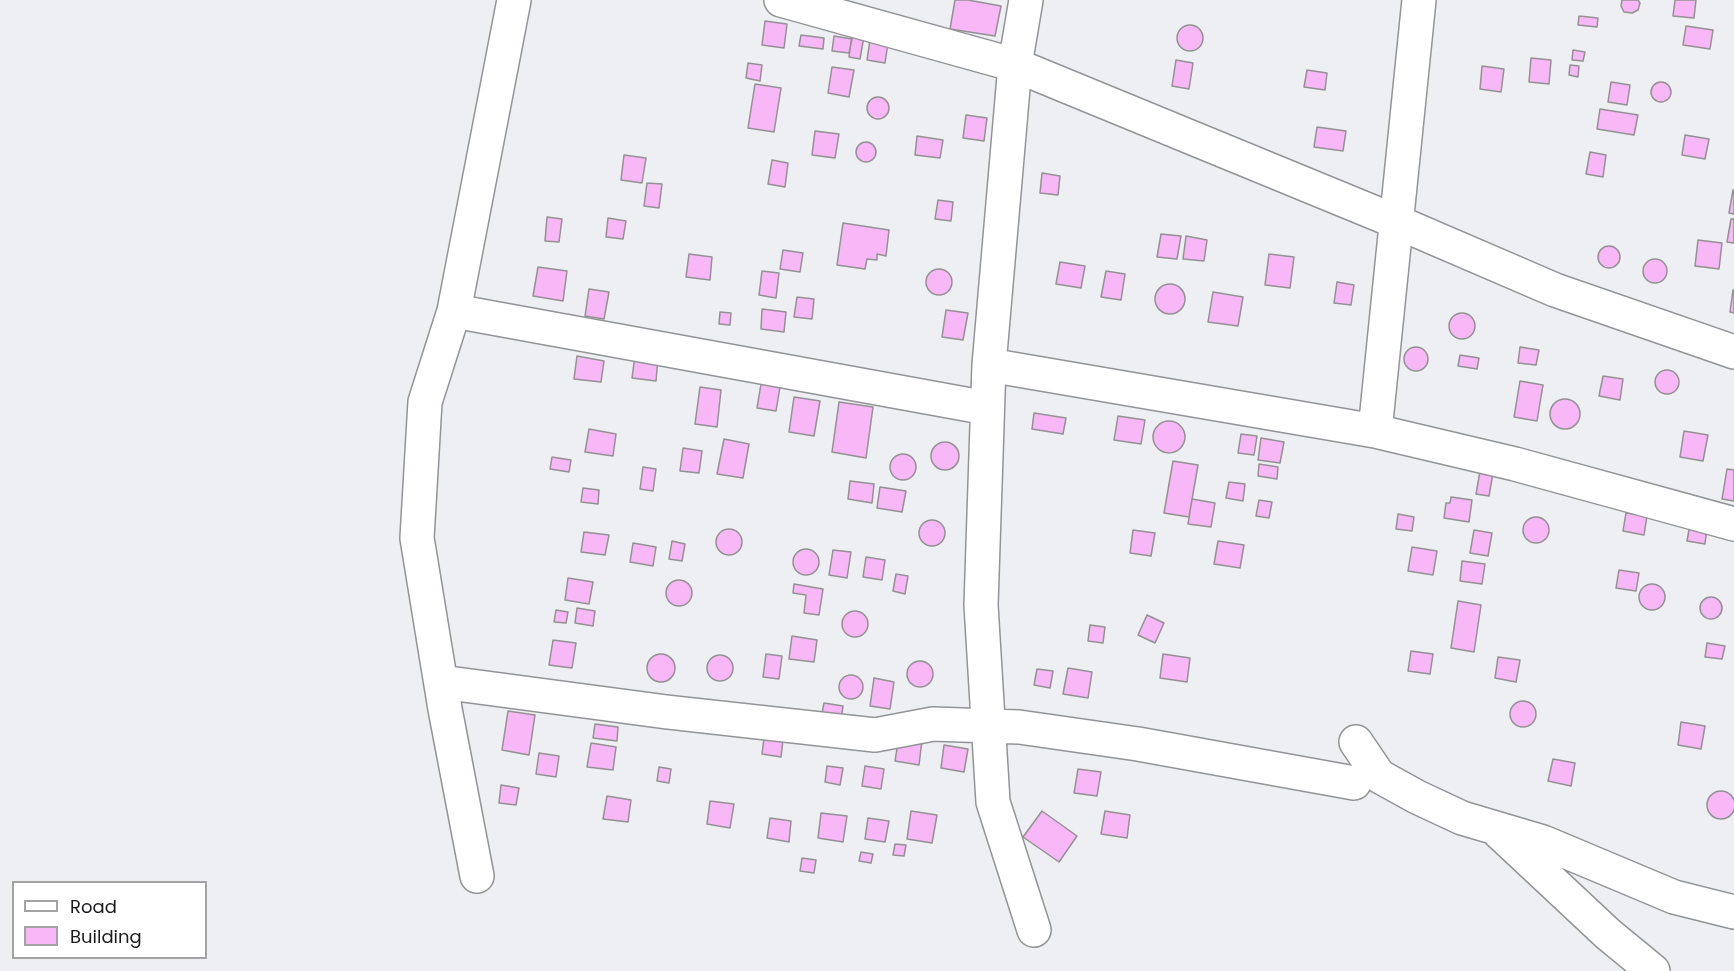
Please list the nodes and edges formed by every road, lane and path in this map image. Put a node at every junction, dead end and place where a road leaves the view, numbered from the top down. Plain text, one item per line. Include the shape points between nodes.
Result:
1 (514, 0) edge
2 (781, 0) edge
3 (1026, 0) edge
4 (1419, 0) edge
5 (1015, 65) junction
6 (1397, 222) junction
7 (454, 312) junction
8 (1734, 352) edge
9 (989, 365) junction
10 (987, 408) junction
11 (1375, 431) junction
12 (1734, 524) edge
13 (441, 682) junction
14 (988, 725) junction
15 (1356, 742) dead end
16 (1354, 783) dead end
17 (1495, 829) junction
18 (477, 876) dead end
19 (1734, 912) edge
20 (1034, 930) dead end
21 (1653, 971) edge

1 - 7 street
2 - 5 street
3 - 5 street
4 - 6 street
5 - 6 street
5 - 9 street
6 - 8 street via 1555,291
6 - 11 street
7 - 10 street
7 - 13 street via 425,402 417,538
9 - 10 street
9 - 11 street
10 - 14 street via 981,604
11 - 12 street via 1515,464
13 - 14 street via 875,735 933,724
13 - 18 street
14 - 16 street via 1138,744
14 - 20 street via 993,802
15 - 17 street via 1379,776 1462,818
17 - 19 street via 1543,842 1674,897
17 - 21 street

